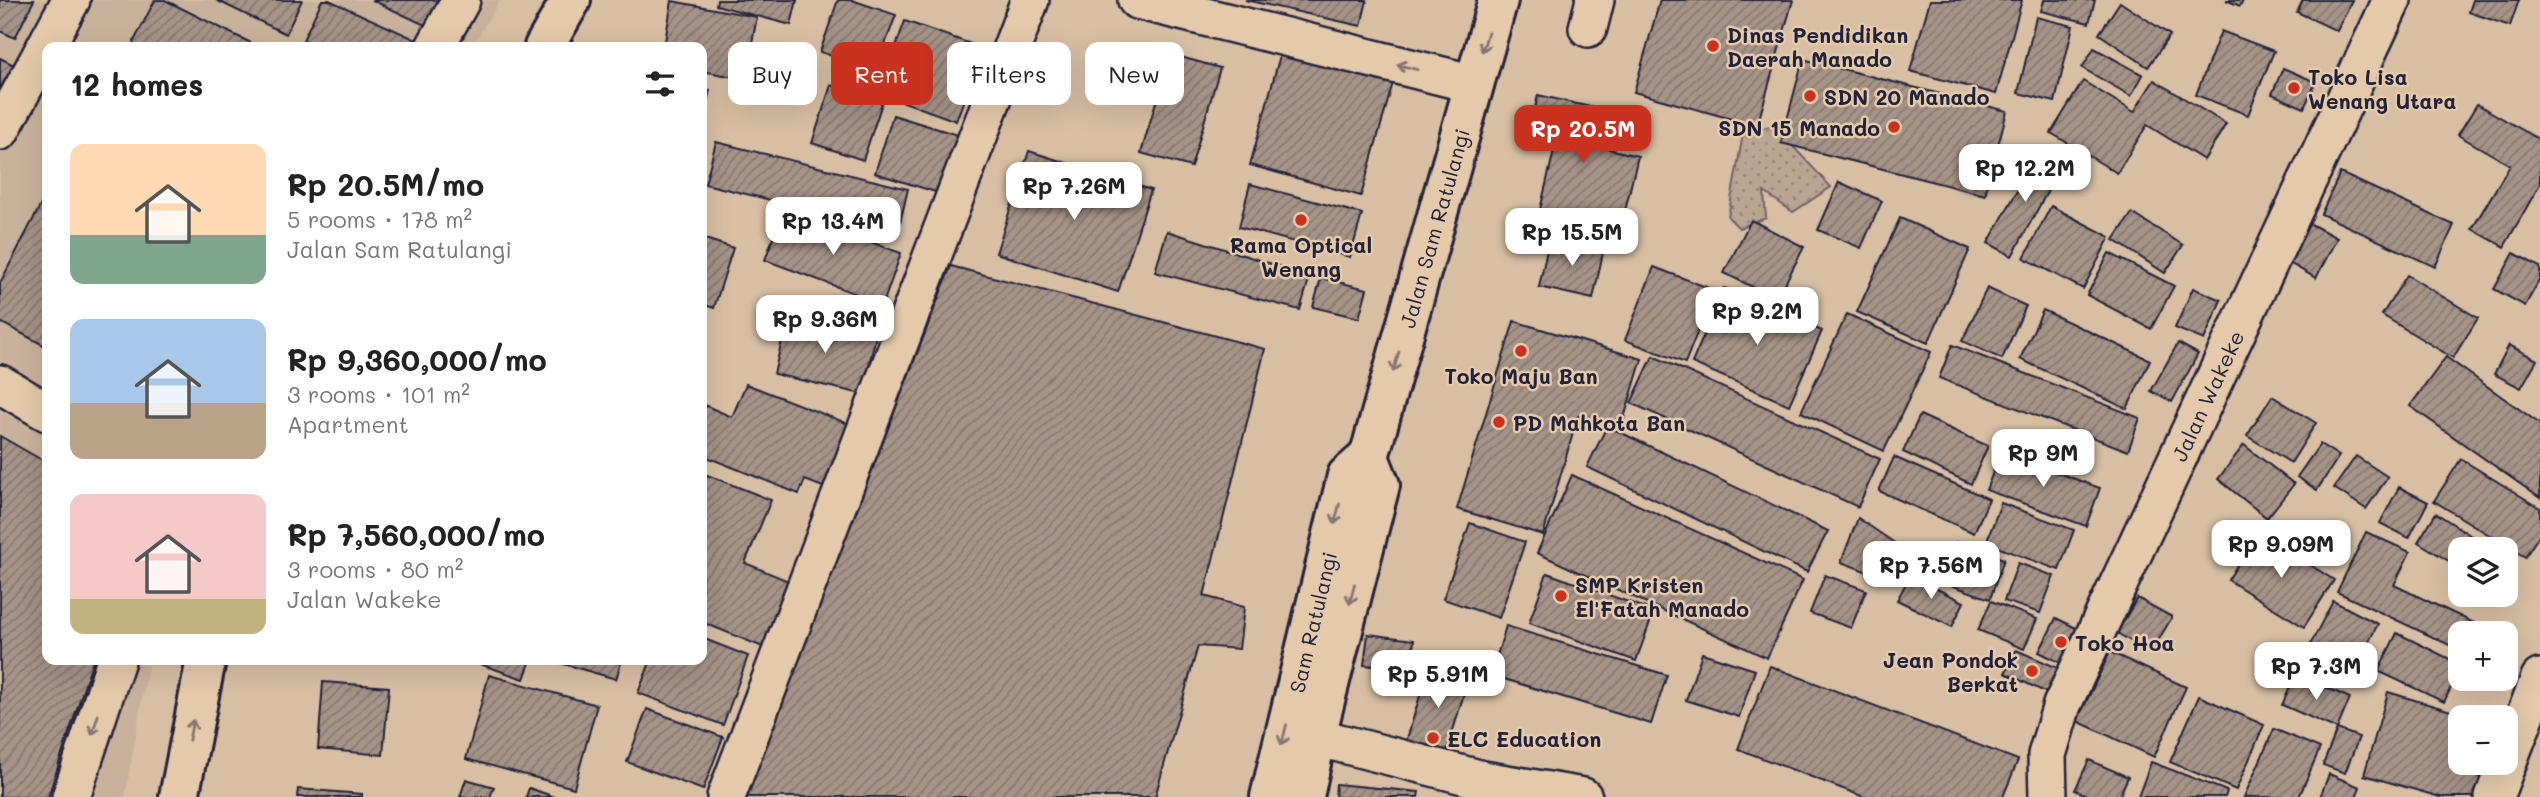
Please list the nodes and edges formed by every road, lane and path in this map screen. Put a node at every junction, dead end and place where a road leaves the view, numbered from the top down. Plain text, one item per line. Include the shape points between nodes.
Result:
1 (71, 0) edge
2 (461, 0) edge
3 (571, 0) edge
4 (1031, 0) edge
5 (1137, 0) edge
6 (1498, 0) edge
7 (2392, 0) edge
8 (48, 42) edge
9 (438, 42) edge
10 (547, 42) edge
11 (42, 54) edge
12 (1474, 84) junction
13 (0, 131) edge
14 (0, 384) edge
15 (42, 409) edge
16 (1369, 457) junction
17 (114, 665) edge
18 (205, 665) edge
19 (2540, 678) edge
20 (1317, 737) junction
21 (71, 797) edge
22 (178, 797) edge
23 (726, 797) edge
24 (1270, 797) edge
25 (1304, 797) edge
26 (1583, 797) edge
27 (2048, 797) edge
28 (2494, 797) edge

1 - 8 street
2 - 9 street
3 - 10 main road
4 - 23 street
12 -> 5 street
6 -> 12 main road, Jalan Sam Ratulangi
7 - 27 street, Jalan Wakeke via 2063,705 2047,755
11 - 13 street
12 -> 16 main road, Jalan Sam Ratulangi
14 - 15 street
16 -> 20 main road via 1380,485
16 -> 24 main road, Sam Ratulangi via 1346,476
17 -> 21 street
22 -> 18 main road
19 - 28 street
20 - 25 main road
20 - 26 street via 1483,780

